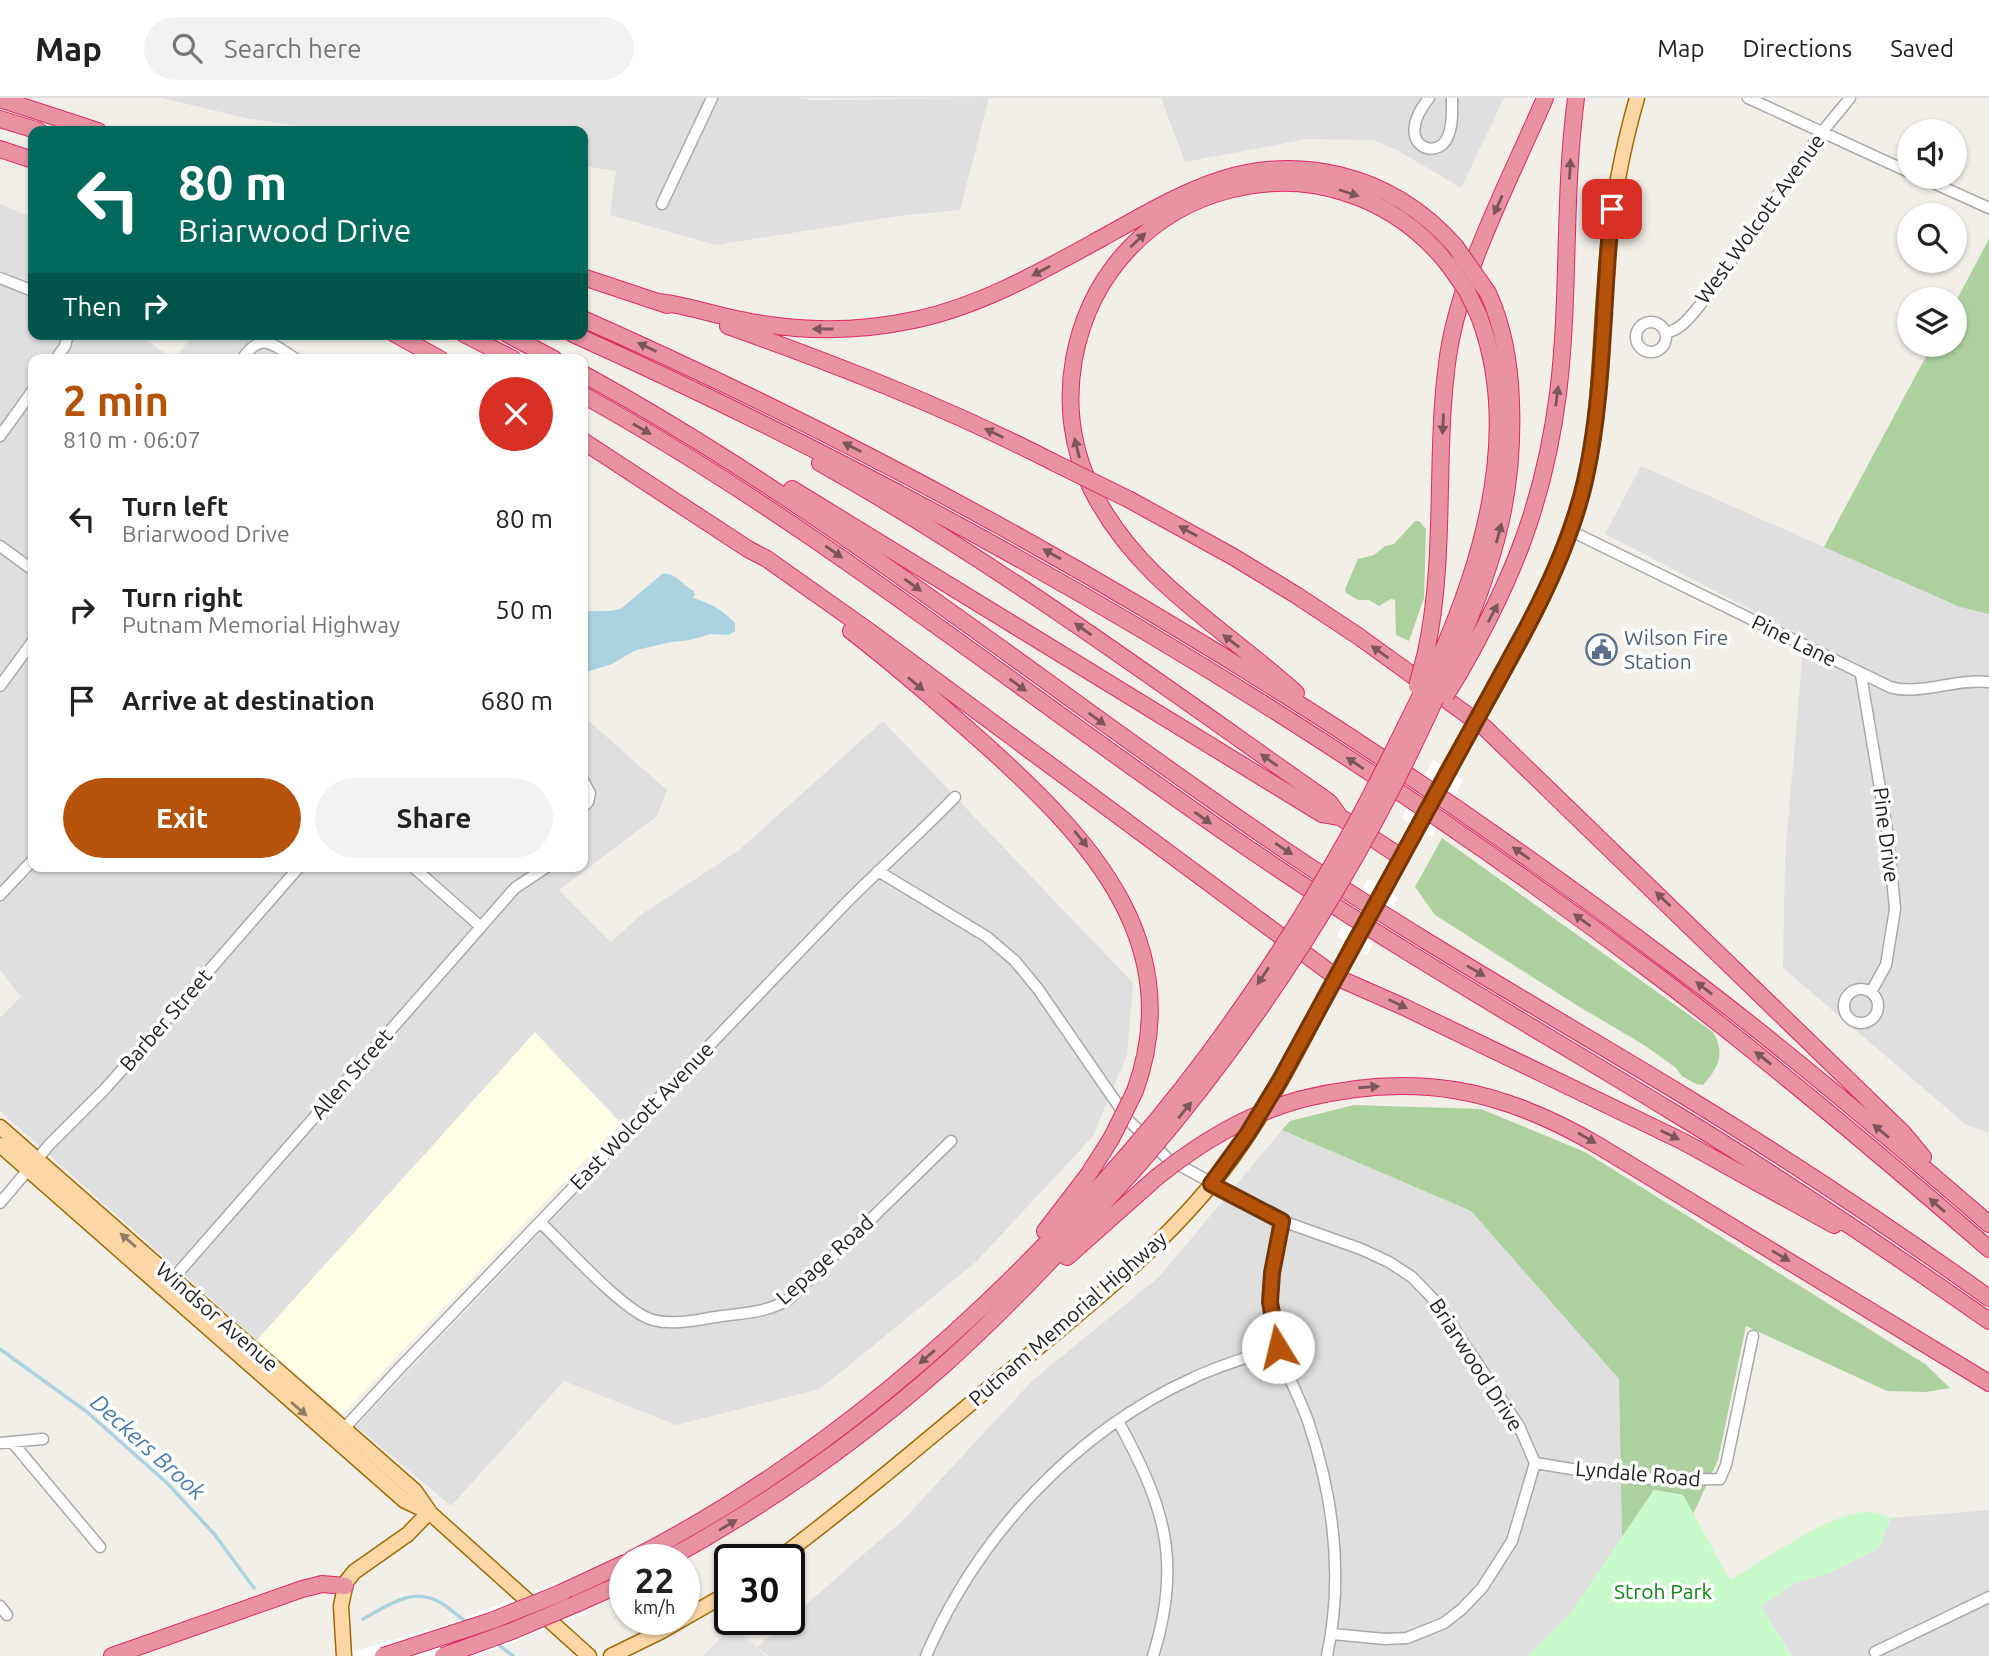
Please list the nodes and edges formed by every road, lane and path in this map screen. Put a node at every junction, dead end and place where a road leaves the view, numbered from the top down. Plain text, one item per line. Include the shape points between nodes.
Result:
1 (712, 98) edge
2 (1429, 98) edge
3 (1452, 98) edge
4 (1545, 98) edge
5 (1576, 98) edge
6 (1637, 98) edge
7 (1748, 98) edge
8 (1850, 98) edge
9 (0, 99) edge
10 (0, 119) edge
11 (83, 126) edge
12 (28, 128) edge
13 (0, 129) edge
14 (1822, 132) junction
15 (28, 138) edge
16 (7, 151) edge
17 (28, 160) edge
18 (1897, 166) edge
19 (1947, 189) edge
20 (662, 204) dead end
21 (1989, 208) edge
22 (0, 278) edge
23 (588, 279) edge
24 (28, 289) edge
25 (658, 302) junction
26 (588, 321) edge
27 (1666, 333) dead end
28 (406, 340) edge
29 (476, 340) edge
30 (518, 340) edge
31 (586, 340) edge
32 (604, 348) junction
33 (246, 354) edge
34 (288, 354) edge
35 (431, 354) edge
36 (503, 354) edge
37 (545, 354) edge
38 (588, 377) edge
39 (28, 397) edge
40 (588, 398) edge
41 (673, 426) junction
42 (0, 436) edge
43 (588, 444) edge
44 (1571, 531) junction
45 (0, 546) edge
46 (748, 549) junction
47 (28, 566) edge
48 (28, 648) edge
49 (1444, 662) junction
50 (1861, 675) junction
51 (1989, 682) edge
52 (0, 686) edge
53 (1319, 718) junction
54 (1476, 720) junction
55 (955, 797) dead end
56 (1340, 817) junction
57 (1401, 857) junction
58 (28, 865) edge
59 (878, 871) junction
60 (295, 872) edge
61 (419, 872) edge
62 (538, 872) edge
63 (0, 895) edge
64 (481, 927) junction
65 (1336, 977) junction
66 (1871, 992) dead end
67 (0, 1127) edge
68 (951, 1141) dead end
69 (0, 1145) edge
70 (1135, 1157) junction
71 (32, 1165) junction
72 (1211, 1184) junction
73 (1951, 1191) junction
74 (0, 1203) edge
75 (1282, 1221) junction
76 (540, 1222) junction
77 (1989, 1224) edge
78 (1884, 1248) junction
79 (1989, 1249) edge
80 (169, 1284) junction
81 (1989, 1298) edge
82 (1989, 1321) edge
83 (1753, 1336) dead end
84 (962, 1337) junction
85 (1278, 1347) junction
86 (1989, 1383) edge
87 (1118, 1421) junction
88 (339, 1434) junction
89 (43, 1439) dead end
90 (6, 1443) edge
91 (1535, 1462) junction
92 (429, 1512) junction
93 (659, 1544) edge
94 (694, 1544) edge
95 (798, 1544) edge
96 (100, 1547) dead end
97 (609, 1570) edge
98 (345, 1586) junction
99 (609, 1589) edge
100 (1989, 1597) edge
101 (714, 1601) edge
102 (1332, 1634) junction
103 (1875, 1652) dead end
104 (112, 1656) edge
105 (344, 1656) edge
106 (383, 1656) edge
107 (443, 1656) edge
108 (589, 1656) edge
109 (611, 1656) edge
110 (926, 1656) edge
111 (1153, 1656) edge
112 (1327, 1656) edge

1 - 20 street
2 - 3 street via 1413,131 1420,145 1432,149 1448,137
4 -> 49 highway via 1470,272 1451,338 1436,592
49 -> 5 highway via 1494,612 1513,571 1549,447 1560,365
6 - 44 main road, Putnam Memorial Highway via 1612,209 1593,436
7 - 14 street
8 - 14 street, West Wolcott Avenue
9 - 11 highway
10 - 12 highway
13 - 15 highway
14 - 18 street
14 - 27 street, West Wolcott Avenue via 1700,305 1685,323
16 - 17 highway
19 - 21 street
22 - 24 street
23 - 25 highway
49 -> 25 highway, bridge via 1477,599 1497,543 1510,475 1509,369 1500,322 1488,293 1455,246 1418,212 1371,185 1323,172 1269,169 1231,175 1196,187 1009,287 913,320 844,329 797,328
54 -> 25 highway, bridge via 1306,601 1130,500 878,383
53 -> 26 highway via 1123,595 972,511 809,425
28 - 35 highway
29 - 36 highway
30 - 37 highway
31 - 32 highway
56 -> 32 highway via 1329,802 979,559 836,472
79 -> 32 highway via 1805,1092 1660,978 1506,866 1300,727 1134,623 958,524
33 - 34 street via 261,341
38 - 41 highway
39 - 42 street
40 -> 78 highway via 808,534 1123,762 1297,881 1723,1143
41 - 56 highway via 828,510 1322,814
41 -> 81 highway via 825,523 1289,853 1743,1133
43 - 46 highway
44 - 50 street, Pine Lane
44 - 54 main road, Putnam Memorial Highway via 1540,603
45 - 47 street
46 - 65 highway via 884,642
46 -> 84 highway, bridge via 866,642 1056,811 1094,857 1140,942 1150,1027 1135,1091 1111,1139 1059,1215 976,1306
48 - 52 street
53 -> 49 highway, bridge via 1287,684 1174,594 1130,548 1083,470 1072,427 1071,379 1078,340 1101,286 1138,240 1189,204 1243,186 1295,182 1357,195 1413,228 1467,291 1489,349 1496,449 1491,499 1475,568
49 -> 70 highway, bridge via 1282,948
70 -> 49 highway, bridge via 1200,1091 1291,964 1357,855 1413,748
50 - 51 street, Pine Lane via 1904,690 1961,681
50 - 66 street, Pine Drive via 1888,835 1895,909 1886,965
73 -> 53 highway via 1815,1076 1643,942 1507,843
54 - 57 main road, Putnam Memorial Highway, bridge
73 -> 54 highway via 1903,1133
55 - 59 street, East Wolcott Avenue
56 - 57 highway
57 - 65 main road, Putnam Memorial Highway, bridge
58 - 63 street
59 - 72 street, Briarwood Drive via 1009,954 1141,1135 1168,1159
59 - 76 street, East Wolcott Avenue
60 - 71 street, Barber Street
61 - 64 street
62 - 64 street, Allen Street via 521,883
64 - 80 street, Allen Street
65 - 72 main road, Putnam Memorial Highway via 1264,1107
65 -> 78 highway via 1663,1131 1821,1219
67 - 71 main road, Windsor Avenue
68 - 76 street, Lepage Road via 789,1299 759,1312 678,1322 641,1316
69 - 71 main road, Windsor Avenue
70 - 84 highway via 1049,1241
71 - 74 street, Barber Street
71 - 80 main road, Windsor Avenue
72 - 75 street, Briarwood Drive
72 - 95 main road, Putnam Memorial Highway via 1125,1274
73 - 77 highway
75 - 85 street via 1270,1302
75 - 91 street, Briarwood Drive via 1389,1262 1428,1292 1519,1426
76 - 88 street, East Wolcott Avenue
78 - 82 highway
80 - 88 main road, Windsor Avenue
83 - 91 street, Lyndale Road via 1720,1479 1608,1475
84 -> 86 highway, bridge via 1003,1314 1157,1177 1233,1125 1302,1098 1348,1089 1407,1086 1468,1092 1559,1123
84 -> 93 highway via 804,1454
94 -> 84 highway via 827,1459 900,1402
85 - 87 street via 1194,1377
85 - 102 street via 1310,1427 1332,1509 1337,1574
87 - 110 street via 1081,1449 1003,1526 968,1576
87 - 111 street via 1145,1472 1168,1550 1168,1593
88 - 92 main road, Windsor Avenue via 415,1491
89 - 90 street
90 - 96 street
91 - 102 street via 1512,1542 1462,1609 1444,1623 1407,1638
92 - 98 main road via 400,1541 354,1573
92 - 108 main road, Windsor Avenue
97 - 106 highway, bridge via 471,1628
98 - 104 highway via 313,1586
98 - 105 main road via 341,1606
99 - 107 highway, bridge
100 - 103 street
101 - 109 main road
102 - 112 street

